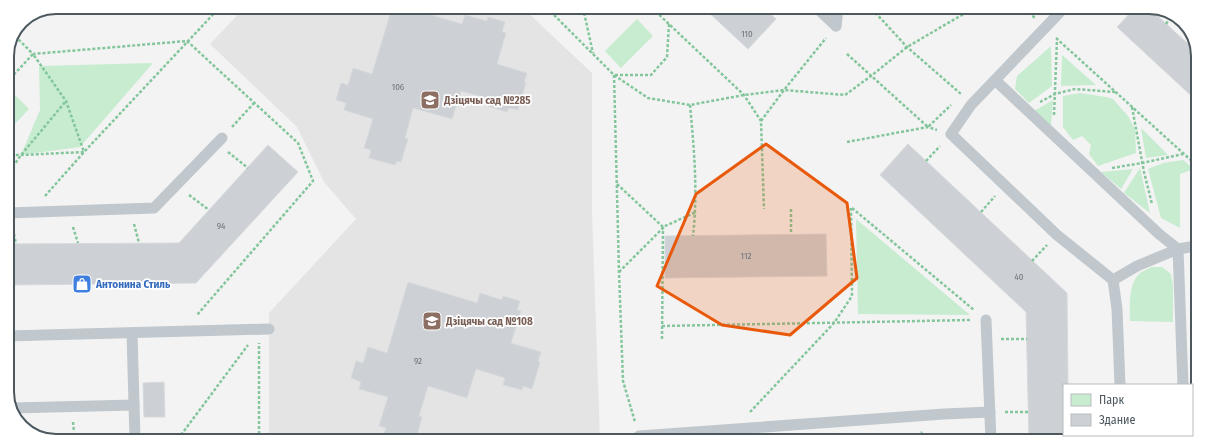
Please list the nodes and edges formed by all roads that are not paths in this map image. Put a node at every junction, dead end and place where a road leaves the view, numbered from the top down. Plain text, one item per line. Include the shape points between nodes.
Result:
1 (823, 14) edge
2 (837, 14) edge
3 (1058, 14) edge
4 (995, 80) junction
5 (219, 141) road end
6 (14, 213) edge
7 (1191, 247) edge
8 (1178, 249) junction
9 (1113, 280) junction
10 (986, 320) road end
11 (264, 330) road end
12 (132, 333) junction
13 (14, 336) edge
14 (1120, 384) edge
15 (1183, 384) edge
16 (134, 405) junction
17 (17, 408) edge
18 (990, 412) junction
19 (135, 434) edge
20 (681, 434) edge
21 (991, 434) edge

1 - 2 lane via 836,26
3 - 4 lane
4 - 8 lane
4 - 9 lane via 971,105 951,134 1057,235
5 - 6 lane via 154,208
7 - 8 lane
8 - 9 lane via 1137,266
8 - 15 lane
9 - 14 lane via 1117,309
10 - 18 lane
11 - 12 lane
12 - 13 lane
12 - 16 lane
16 - 17 lane
16 - 19 lane
18 - 20 lane
18 - 21 lane

